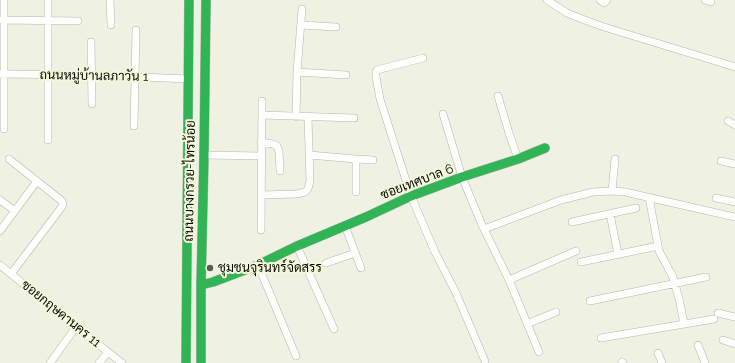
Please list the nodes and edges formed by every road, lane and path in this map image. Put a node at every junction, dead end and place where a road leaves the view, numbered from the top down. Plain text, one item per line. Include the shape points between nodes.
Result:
1 (4, 0) edge
2 (48, 0) edge
3 (110, 0) edge
4 (189, 0) edge
5 (206, 0) edge
6 (547, 0) edge
7 (600, 0) edge
8 (607, 0) edge
9 (302, 9) dead end
10 (2, 20) edge
11 (48, 21) junction
12 (78, 21) dead end
13 (111, 25) dead end
14 (301, 25) junction
15 (336, 27) dead end
16 (136, 30) dead end
17 (91, 42) dead end
18 (423, 58) dead end
19 (735, 67) edge
20 (297, 72) junction
21 (2, 74) edge
22 (49, 74) junction
23 (92, 75) junction
24 (346, 75) dead end
25 (135, 76) junction
26 (189, 79) junction
27 (498, 96) dead end
28 (262, 101) dead end
29 (92, 104) dead end
30 (443, 114) dead end
31 (262, 115) junction
32 (296, 116) junction
33 (308, 117) junction
34 (354, 118) dead end
35 (728, 121) dead end
36 (735, 125) edge
37 (134, 126) dead end
38 (4, 129) dead end
39 (48, 140) dead end
40 (261, 142) junction
41 (545, 148) dead end
42 (204, 155) junction
43 (308, 155) junction
44 (261, 156) junction
45 (9, 159) dead end
46 (518, 159) junction
47 (615, 159) dead end
48 (356, 160) junction
49 (373, 160) dead end
50 (720, 161) dead end
51 (735, 164) edge
52 (280, 171) dead end
53 (462, 176) junction
54 (37, 181) junction
55 (612, 191) junction
56 (356, 192) dead end
57 (261, 195) junction
58 (411, 196) junction
59 (649, 197) junction
60 (716, 198) dead end
61 (0, 200) edge
62 (735, 202) edge
63 (636, 208) dead end
64 (15, 211) junction
65 (610, 214) junction
66 (735, 217) edge
67 (572, 222) dead end
68 (345, 226) junction
69 (484, 228) junction
70 (261, 230) dead end
71 (0, 231) edge
72 (298, 246) junction
73 (658, 246) junction
74 (576, 251) dead end
75 (355, 253) junction
76 (618, 254) junction
77 (581, 262) dead end
78 (326, 263) dead end
79 (0, 265) edge
80 (258, 265) junction
81 (361, 268) dead end
82 (10, 274) junction
83 (706, 277) dead end
84 (509, 280) junction
85 (675, 284) junction
86 (201, 285) junction
87 (590, 301) dead end
88 (556, 312) dead end
89 (735, 317) edge
90 (527, 324) junction
91 (684, 324) junction
92 (76, 328) junction
93 (334, 329) dead end
94 (601, 338) dead end
95 (723, 340) dead end
96 (735, 344) edge
97 (698, 345) dead end
98 (108, 352) junction
99 (539, 352) dead end
100 (658, 353) dead end
101 (296, 356) dead end
102 (485, 361) dead end
103 (50, 363) edge
104 (99, 363) edge
105 (122, 363) edge
106 (186, 363) edge
107 (201, 363) edge
108 (662, 363) edge
109 (705, 363) edge

1 - 10 street
2 - 11 street
3 - 13 street
4 - 26 main road, ถนนบางกรวย-ไทรน้อย
5 - 42 main road, ถนนบางกรวย-ไทรน้อย
6 - 19 street via 582,19
7 - 8 street via 604,3
9 - 14 street
10 - 11 street
10 - 21 street
11 - 12 street
11 - 22 street
14 - 15 street
14 - 20 street
16 - 25 street
17 - 23 street
18 - 58 street via 376,72 380,99
20 - 24 street
20 - 32 street
21 - 22 street, ถนนหมู่บ้านลภาวัน 1
21 - 38 street
22 - 23 street, ถนนหมู่บ้านลภาวัน 1
22 - 39 street
23 - 25 street, ถนนหมู่บ้านลภาวัน 1
23 - 29 street
25 - 26 street, ถนนหมู่บ้านลภาวัน 1
25 - 37 street
26 - 106 main road, ถนนบางกรวย-ไทรน้อย
27 - 46 street
28 - 31 street
30 - 53 street
31 - 32 street
31 - 40 street
32 - 33 street
33 - 34 street
33 - 43 street
35 - 36 street
40 - 44 street
40 - 52 street via 277,146
41 - 46 main road
42 - 44 street
42 - 86 main road, ถนนบางกรวย-ไทรน้อย
43 - 48 street
43 - 57 street via 310,181 305,192
44 - 57 street
45 - 54 street
46 - 53 main road
47 - 55 street
48 - 49 street
48 - 56 street
50 - 51 street
53 - 58 main road, ซอยเทศบาล 6
53 - 69 street, ซอยเทศบาล 6
54 - 64 street
54 - 82 street via 63,204
55 - 59 street
55 - 69 street via 593,192 561,200
57 - 70 street
58 - 68 main road, ซอยเทศบาล 6
58 - 102 street
59 - 66 street
59 - 73 street
60 - 62 street
61 - 64 street
63 - 65 street
64 - 71 street
65 - 67 street
65 - 76 street
68 - 72 main road, ซอยเทศบาล 6
68 - 75 street
69 - 84 street, ซอยเทศบาล 6
72 - 80 main road, ซอยเทศบาล 6
72 - 93 street
73 - 76 street
73 - 85 street
74 - 84 street
75 - 78 street
75 - 81 street
76 - 77 street
79 - 82 street, ซอยกฤษดานคร 11
80 - 86 main road, ซอยเทศบาล 6
80 - 101 street
82 - 92 street, ซอยกฤษดานคร 11
83 - 85 street
84 - 90 street, ซอยเทศบาล 6
85 - 87 street
85 - 91 street
86 - 107 main road, ถนนบางกรวย-ไทรน้อย
88 - 90 street
89 - 91 street via 716,316
90 - 99 street, ซอยเทศบาล 6
91 - 94 street
92 - 98 street, ซอยกฤษดานคร 11
92 - 103 street
95 - 96 street
97 - 109 street
98 - 104 street
98 - 105 street, ซอยกฤษดานคร 11
100 - 108 street
106 - 107 main road

